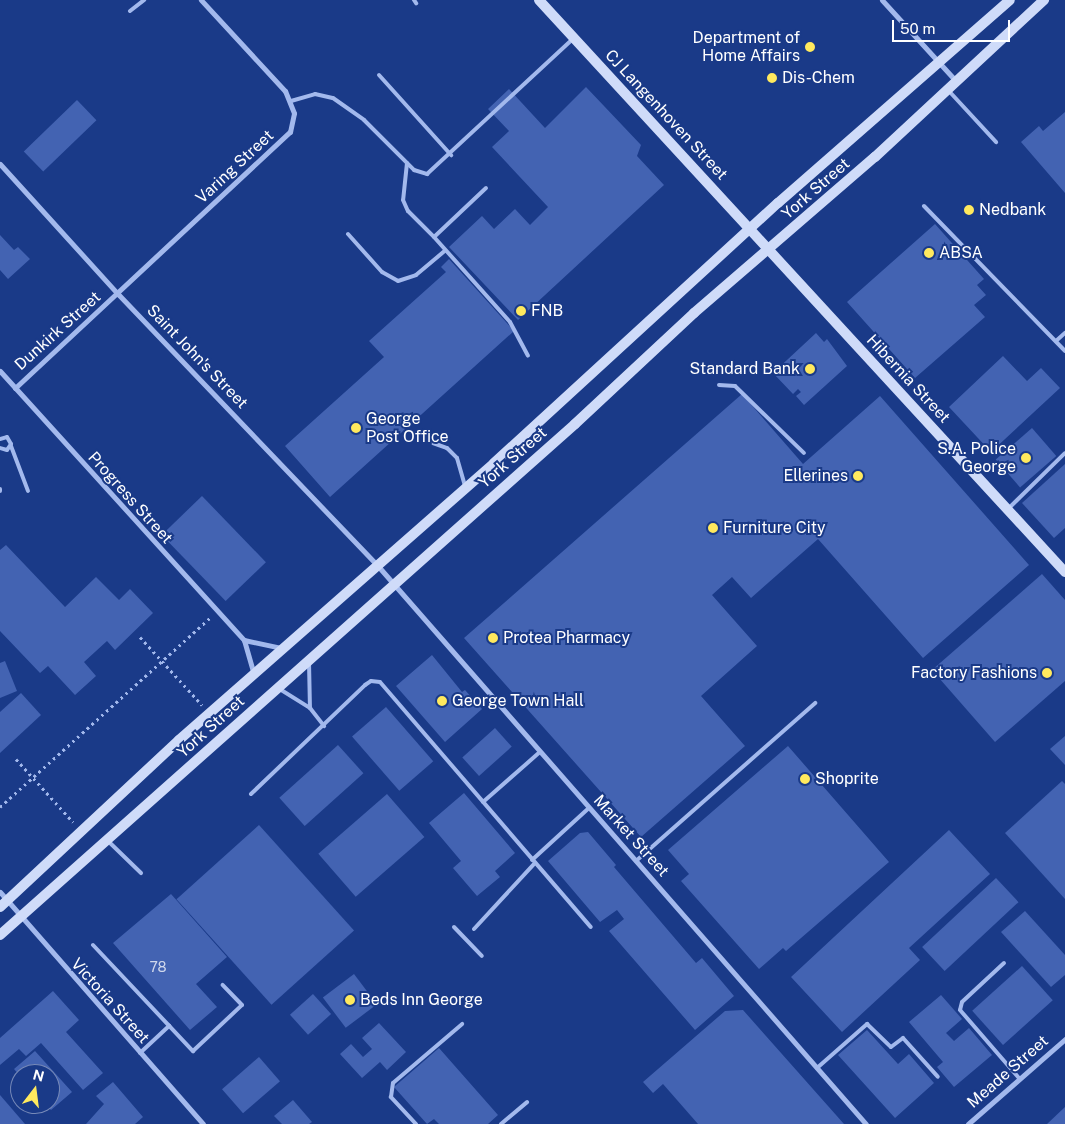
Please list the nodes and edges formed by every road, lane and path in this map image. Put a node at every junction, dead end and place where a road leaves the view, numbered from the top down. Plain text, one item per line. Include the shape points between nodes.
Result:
1 (144, 0) edge
2 (201, 0) edge
3 (539, 0) edge
4 (882, 0) edge
5 (1010, 0) edge
6 (1044, 0) edge
7 (130, 11) dead end
8 (574, 38) junction
9 (941, 63) junction
10 (379, 75) dead end
11 (957, 82) junction
12 (948, 90) junction
13 (292, 101) junction
14 (996, 142) dead end
15 (451, 154) junction
16 (407, 163) junction
17 (0, 164) edge
18 (486, 188) dead end
19 (924, 206) dead end
20 (750, 229) junction
21 (348, 234) dead end
22 (434, 237) junction
23 (770, 250) junction
24 (446, 251) junction
25 (118, 294) junction
26 (1065, 334) edge
27 (1056, 341) junction
28 (1065, 350) edge
29 (528, 356) dead end
30 (0, 372) edge
31 (719, 385) dead end
32 (15, 388) junction
33 (1, 437) edge
34 (433, 443) dead end
35 (11, 446) junction
36 (0, 448) edge
37 (804, 453) dead end
38 (1065, 453) edge
39 (465, 486) junction
40 (28, 490) dead end
41 (1007, 510) junction
42 (378, 566) junction
43 (1065, 572) edge
44 (393, 584) junction
45 (217, 612) junction
46 (140, 637) dead end
47 (244, 640) junction
48 (282, 648) junction
49 (309, 660) junction
50 (162, 662) junction
51 (254, 674) junction
52 (277, 688) junction
53 (815, 703) dead end
54 (310, 708) junction
55 (209, 713) junction
56 (324, 726) junction
57 (540, 752) junction
58 (16, 759) dead end
59 (33, 778) junction
60 (251, 794) dead end
61 (483, 802) junction
62 (0, 807) edge
63 (589, 808) junction
64 (82, 832) junction
65 (106, 840) junction
66 (533, 862) junction
67 (636, 862) junction
68 (141, 873) dead end
69 (0, 892) edge
70 (4, 903) edge
71 (20, 917) junction
72 (454, 927) dead end
73 (591, 927) dead end
74 (474, 930) dead end
75 (0, 935) edge
76 (93, 945) dead end
77 (482, 956) dead end
78 (1004, 963) dead end
79 (222, 985) dead end
80 (462, 1024) dead end
81 (169, 1026) junction
82 (1065, 1039) edge
83 (140, 1053) junction
84 (818, 1068) junction
85 (938, 1077) dead end
86 (1019, 1078) junction
87 (527, 1102) dead end
88 (203, 1124) edge
89 (416, 1124) edge
90 (501, 1124) edge
91 (866, 1124) edge
92 (968, 1124) edge

1 - 7 lane
2 - 13 street
3 - 8 main road, CJ Langenhoven Street
4 - 9 street
5 - 9 main road, York Street
6 - 11 main road, York Street
8 - 15 lane
8 - 20 main road, CJ Langenhoven Street
9 - 11 street
9 - 20 main road, York Street
10 - 15 lane
11 - 12 main road, York Street
12 - 14 lane
12 - 23 main road, York Street
13 - 16 lane via 315,94 333,98 364,120
13 - 25 street, Varing Street via 294,113 286,138
15 - 16 lane via 427,174 421,174
16 - 22 lane via 403,200 408,211
17 - 25 street, Saint John's Street
18 - 22 lane
19 - 27 lane
20 - 23 main road, CJ Langenhoven Street
20 - 39 main road, York Street
21 - 24 lane via 382,272 398,281 416,275
22 - 24 lane
23 - 41 main road, Hibernia Street
23 - 44 main road, York Street via 694,313 575,424
24 - 29 lane via 510,322
25 - 32 street, Dunkirk Street
25 - 42 street, Saint John's Street
26 - 27 lane
27 - 28 lane
30 - 32 street, Progress Street
31 - 37 lane via 735,386
32 - 45 street, Progress Street
33 - 35 lane via 9,438
34 - 39 lane via 447,448 457,458
35 - 36 lane via 7,450
35 - 40 lane
38 - 41 lane
39 - 42 main road, York Street
41 - 43 main road, Hibernia Street
42 - 44 street, Market Street
42 - 48 main road, York Street
44 - 49 main road, York Street
44 - 57 street, Market Street
45 - 47 street, Progress Street
45 - 50 path
46 - 50 path
47 - 48 street
47 - 51 street, Progress Street
48 - 51 main road, York Street
49 - 52 main road, York Street
49 - 54 lane
50 - 55 path
50 - 59 path
51 - 55 main road, York Street
52 - 54 lane
52 - 65 main road, York Street
53 - 67 lane
54 - 56 lane
55 - 64 main road, York Street
56 - 60 lane
56 - 61 lane via 371,681 380,682
57 - 61 lane
57 - 63 street, Market Street
58 - 59 path
59 - 62 path
59 - 64 path
61 - 66 lane
63 - 66 lane
63 - 67 street, Market Street
64 - 70 main road, York Street
65 - 68 lane
65 - 71 main road, York Street
66 - 73 lane
66 - 74 lane
67 - 84 street, Market Street
69 - 70 street, Victoria Street
70 - 71 street, Victoria Street
71 - 75 main road, York Street
71 - 83 street, Victoria Street
72 - 77 lane
76 - 81 lane
78 - 86 lane via 962,1002 960,1010
79 - 81 lane via 242,1005 193,1051
80 - 89 lane via 393,1083 391,1097
81 - 83 lane
82 - 86 street, Meade Street
83 - 88 street, Victoria Street
84 - 85 lane via 867,1024 891,1047 903,1038
84 - 91 street, Market Street
86 - 92 street, Meade Street
87 - 90 lane

